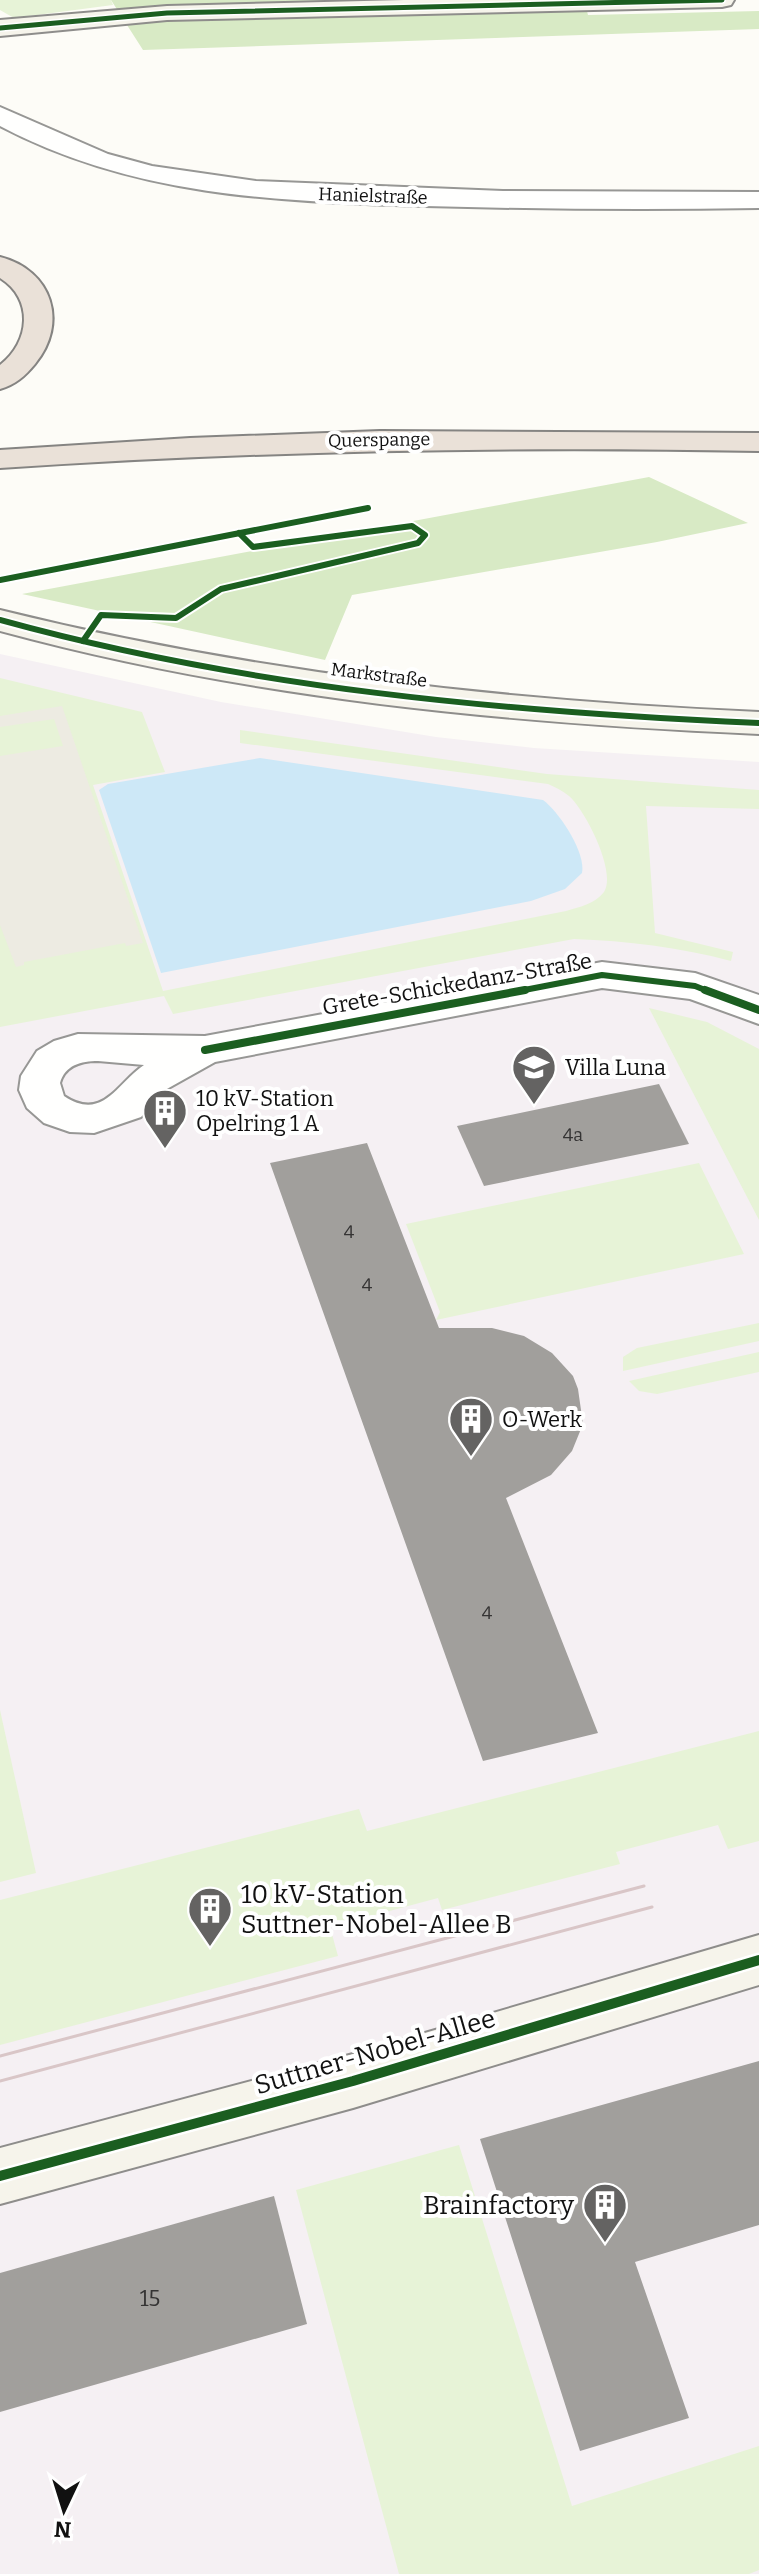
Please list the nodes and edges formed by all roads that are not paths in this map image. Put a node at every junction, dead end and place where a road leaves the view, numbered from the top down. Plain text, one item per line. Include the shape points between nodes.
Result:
1 (552, 0) edge
2 (722, 0) edge
3 (493, 4) junction
4 (289, 11) junction
5 (0, 28) edge
6 (0, 44) edge
7 (0, 115) edge
8 (759, 200) edge
9 (0, 266) edge
10 (0, 380) edge
11 (759, 414) edge
12 (0, 432) edge
13 (759, 442) edge
14 (0, 459) edge
15 (0, 620) edge
16 (759, 723) edge
17 (759, 1010) edge
18 (205, 1050) junction
19 (759, 1960) edge
20 (0, 2176) edge

1 - 3 main road
2 - 3 main road
3 - 4 main road
4 - 5 main road via 167,13
4 - 6 main road via 126,25
7 - 8 street, Hanielstraße via 69,150 170,178 242,189 478,199
9 - 10 highway via 27,285 42,321 33,349
11 - 12 highway, Querspange via 349,414
13 - 14 highway, Querspange via 386,440
15 - 16 main road, Markstraße via 158,657 372,691 615,716
17 - 18 street, Grete-Schickedanz-Straße via 695,986 602,975
18 - 18 street, Grete-Schickedanz-Straße via 140,1089 127,1106 96,1118 63,1114 43,1099 41,1075 57,1057 92,1046 118,1051
19 - 20 main road, Suttner-Nobel-Allee via 353,2081

